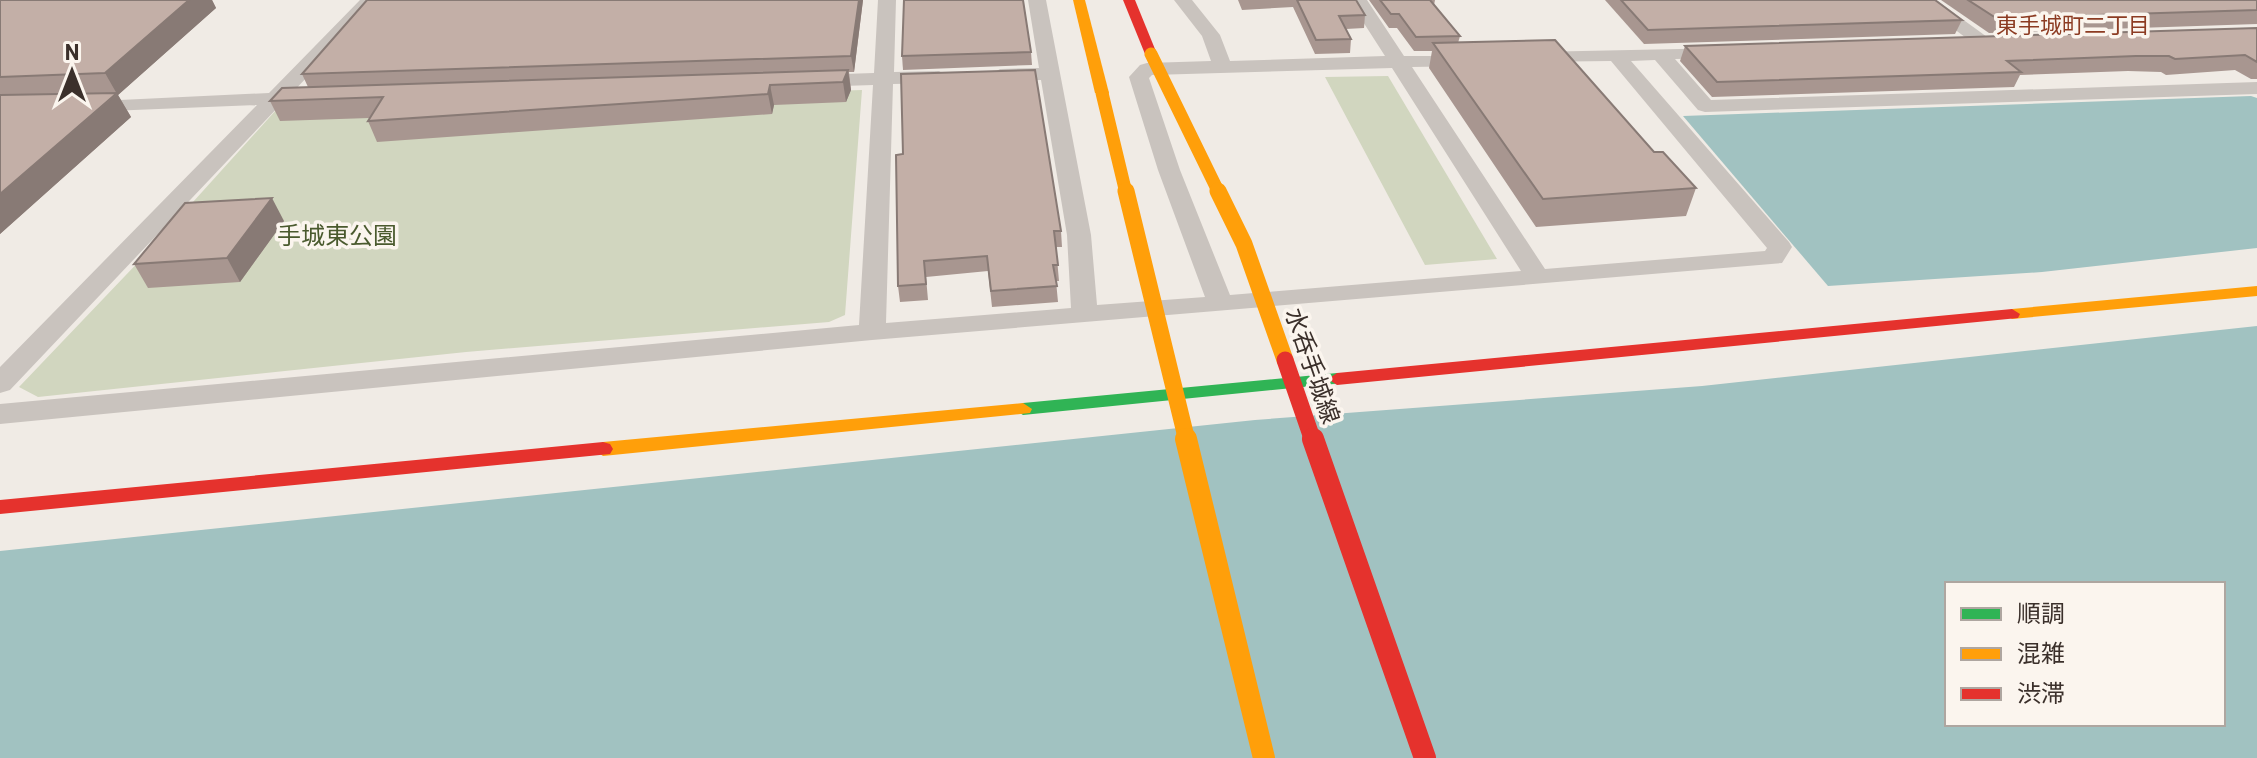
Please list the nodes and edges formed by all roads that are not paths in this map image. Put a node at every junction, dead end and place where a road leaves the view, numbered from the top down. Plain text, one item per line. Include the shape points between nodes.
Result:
1 (370, 0) edge
2 (887, 0) edge
3 (1037, 0) edge
4 (1079, 0) edge
5 (1129, 0) edge
6 (1183, 0) edge
7 (1358, 0) edge
8 (1924, 0) edge
9 (1953, 43) edge
10 (1737, 51) edge
11 (1660, 54) junction
12 (1617, 56) junction
13 (1400, 62) junction
14 (1223, 67) junction
15 (1048, 74) junction
16 (883, 78) junction
17 (787, 81) edge
18 (2257, 88) edge
19 (324, 96) edge
20 (276, 98) junction
21 (61, 106) edge
22 (1537, 276) junction
23 (2257, 291) edge
24 (1221, 304) junction
25 (1085, 315) junction
26 (872, 332) junction
27 (0, 384) edge
28 (0, 414) edge
29 (0, 507) edge
30 (1264, 758) edge
31 (1425, 758) edge

1 - 20 street
2 - 16 street
3 - 15 street
4 - 30 main road, bridge
5 - 31 main road, 水呑手城線, bridge via 1172,102 1244,244
6 - 14 street via 1211,35
7 - 13 street
8 - 9 street via 1991,42
10 - 11 street
11 - 12 street
11 - 18 street via 1705,106
12 - 13 street
12 - 22 street via 1780,247 1773,258
13 - 14 street
13 - 22 street
14 - 24 street via 1147,69 1139,77
15 - 16 street
15 - 25 street via 1079,235
16 - 17 street
16 - 26 street
19 - 20 street
20 - 21 street
20 - 27 street
22 - 24 street
23 - 29 main road
24 - 25 street
25 - 26 street
26 - 28 street

